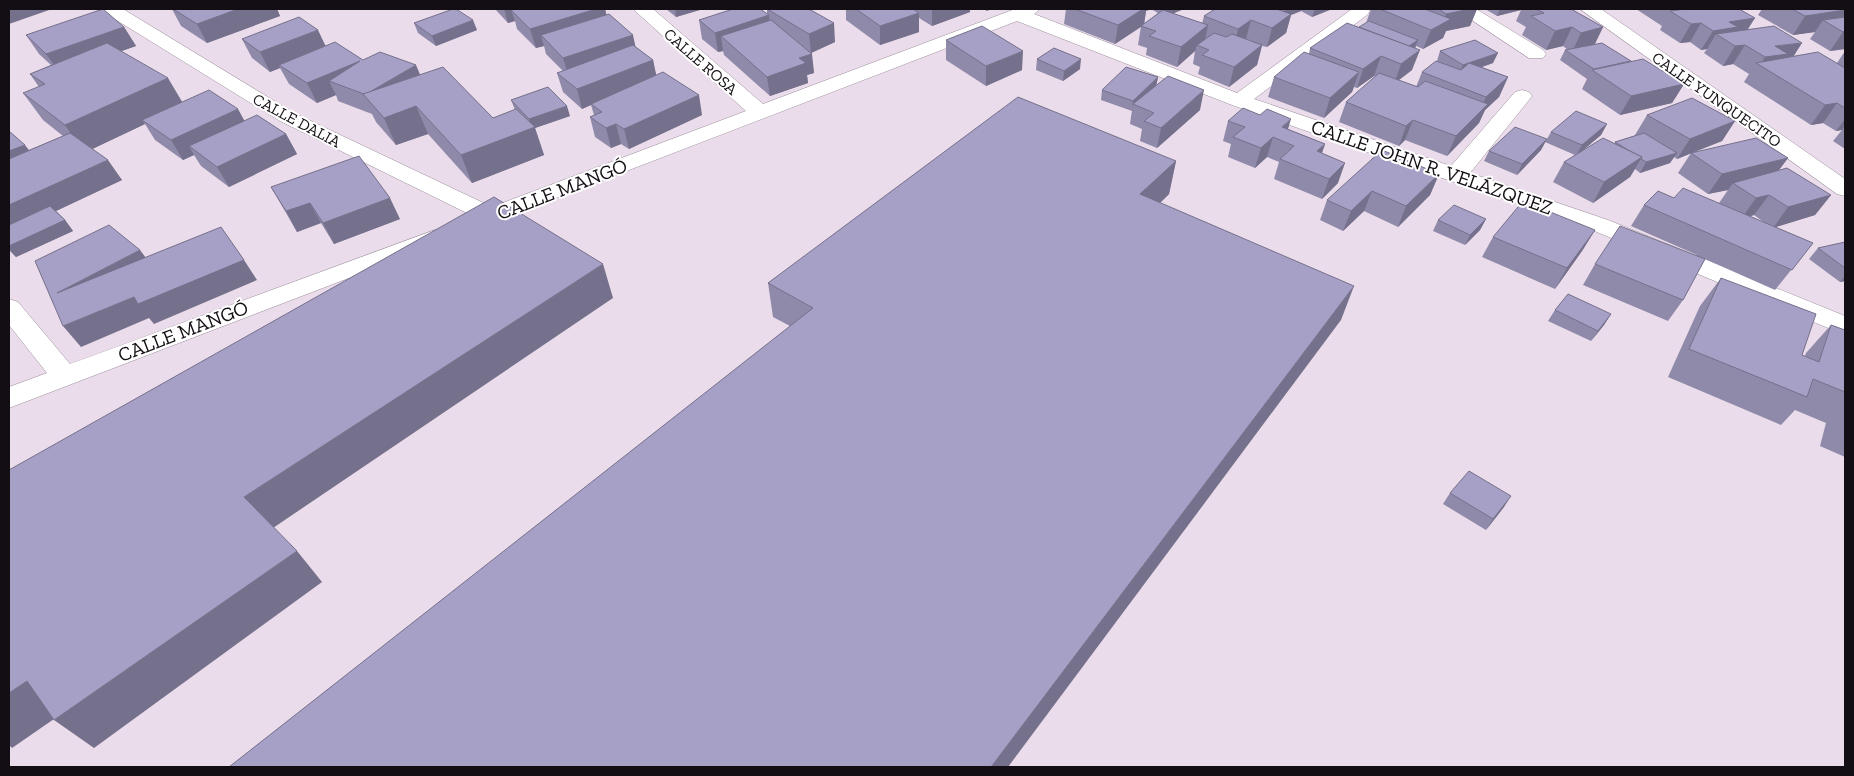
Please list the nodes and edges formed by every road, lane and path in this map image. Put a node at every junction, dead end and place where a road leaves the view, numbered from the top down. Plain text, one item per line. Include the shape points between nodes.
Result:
1 (111, 9) edge
2 (642, 9) edge
3 (1464, 9) edge
4 (1590, 9) edge
5 (1361, 11) dead end
6 (1024, 12) edge
7 (1536, 54) dead end
8 (1522, 96) dead end
9 (1239, 101) junction
10 (761, 113) junction
11 (1456, 175) junction
12 (1845, 189) edge
13 (491, 216) junction
14 (9, 308) edge
15 (1845, 326) edge
16 (64, 376) junction
17 (9, 398) edge

1 - 13 street, CALLE DALIA via 287,117
2 - 10 street, CALLE ROSA
3 - 7 street
4 - 12 street, CALLE YUNQUECITO
5 - 9 street
6 - 9 street, CALLE JOHN R. VELÁZQUEZ
6 - 10 street, CALLE MANGÓ
8 - 11 street
9 - 11 street, CALLE JOHN R. VELÁZQUEZ
10 - 13 street, CALLE MANGÓ
11 - 15 street, CALLE JOHN R. VELÁZQUEZ via 1600,225
13 - 16 street, CALLE MANGÓ
14 - 16 street
16 - 17 street, CALLE MANGÓ

